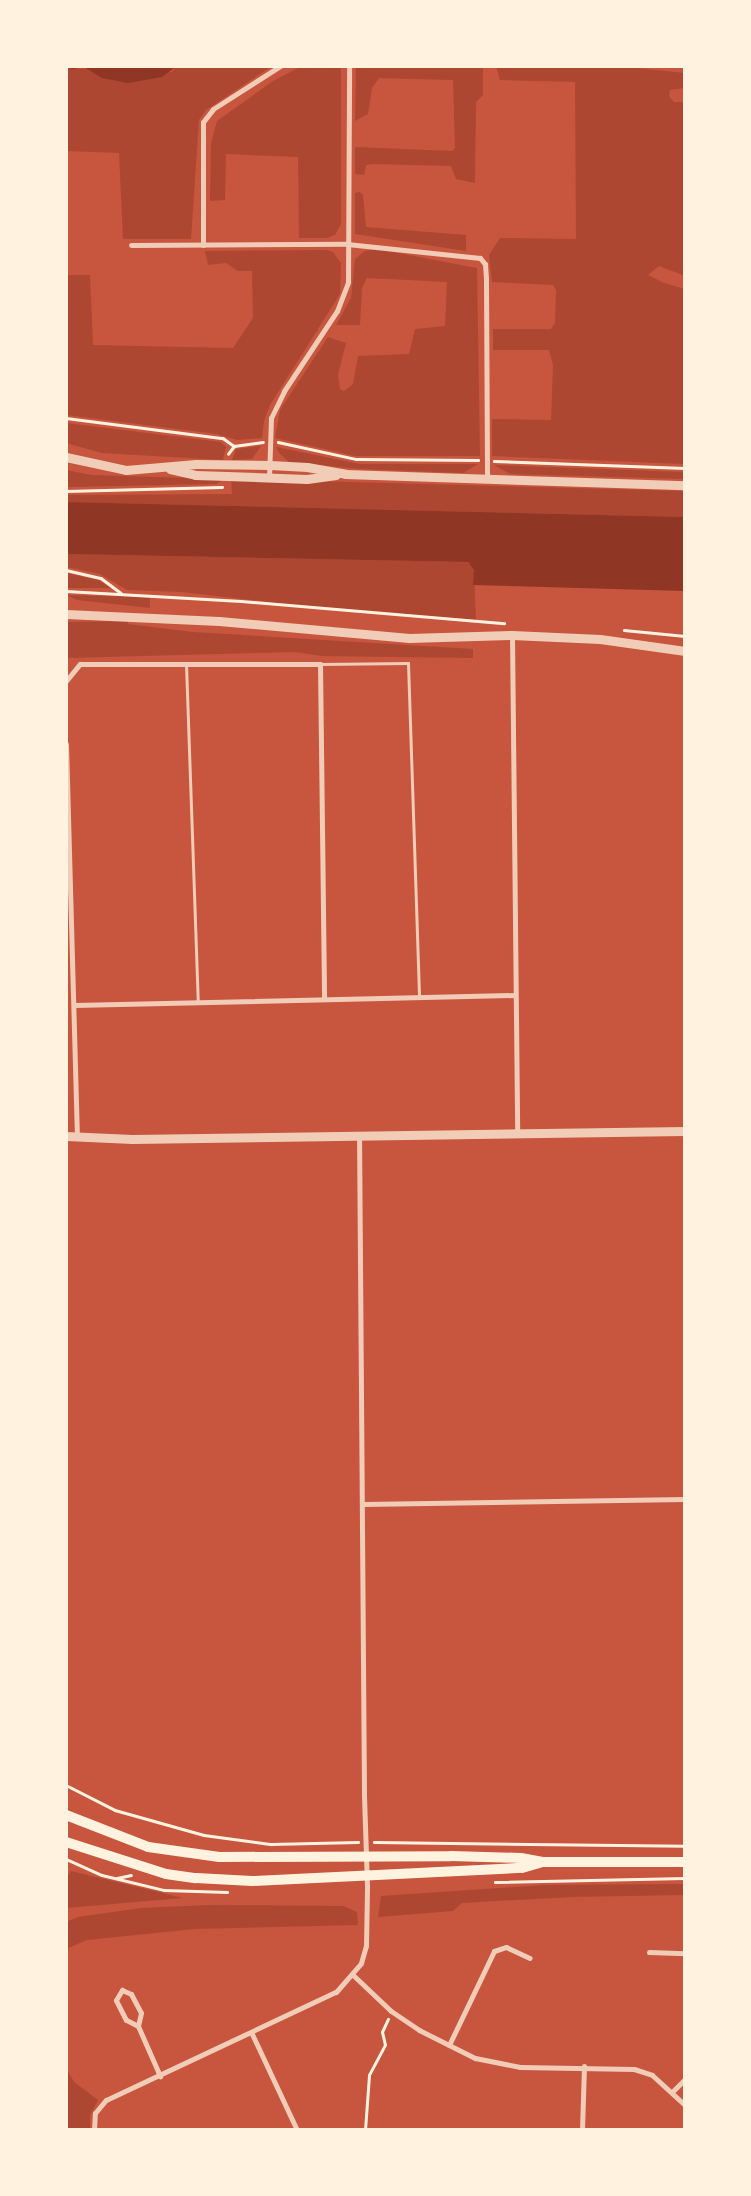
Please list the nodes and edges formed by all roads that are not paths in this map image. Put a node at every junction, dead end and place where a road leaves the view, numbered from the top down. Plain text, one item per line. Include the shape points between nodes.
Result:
1 (280, 66) edge
2 (349, 66) edge
3 (347, 244) junction
4 (131, 245) dead end
5 (203, 245) junction
6 (66, 457) edge
7 (270, 465) junction
8 (165, 468) junction
9 (345, 474) junction
10 (269, 478) junction
11 (487, 480) junction
12 (685, 485) edge
13 (66, 614) edge
14 (512, 635) junction
15 (685, 652) edge
16 (186, 664) junction
17 (320, 664) junction
18 (66, 681) edge
19 (66, 744) edge
20 (515, 995) junction
21 (419, 996) junction
22 (324, 998) junction
23 (198, 1001) junction
24 (74, 1005) junction
25 (685, 1131) edge
26 (517, 1132) junction
27 (359, 1135) junction
28 (66, 1136) edge
29 (77, 1137) junction
30 (685, 1499) edge
31 (363, 1504) junction
32 (66, 1815) edge
33 (66, 1842) edge
34 (367, 1856) junction
35 (543, 1862) junction
36 (685, 1862) edge
37 (367, 1876) junction
38 (649, 1952) dead end
39 (685, 1953) edge
40 (530, 1958) dead end
41 (354, 1975) junction
42 (138, 2026) junction
43 (252, 2034) junction
44 (449, 2046) junction
45 (584, 2066) junction
46 (160, 2076) junction
47 (685, 2079) edge
48 (673, 2091) junction
49 (685, 2105) edge
50 (94, 2130) edge
51 (296, 2130) edge
52 (582, 2130) edge

1 - 5 street via 213,109 203,122
2 - 3 street
3 - 5 street
3 - 7 street via 348,282 344,299 276,406 271,418
3 - 11 street via 480,258 485,264
4 - 5 street
6 - 8 street via 126,470
7 - 8 street
7 - 9 street
7 - 10 street
8 - 10 street via 195,475
9 - 10 street via 307,479
9 - 11 street
11 - 12 street
13 - 14 street via 218,621 409,638
14 - 15 street via 600,639
14 - 20 street
16 - 17 street
16 - 18 street via 80,664
16 - 23 lane
17 - 21 lane via 408,663
17 - 22 street
19 - 24 street
20 - 21 street
20 - 26 street
21 - 22 street
22 - 23 street
23 - 24 street
24 - 29 street
25 - 26 street
26 - 27 street
27 - 29 street
27 - 31 street
28 - 29 street
30 - 31 street
31 - 34 street
32 - 34 main road via 148,1847 186,1854 219,1857
33 - 37 main road via 166,1874 196,1878 252,1881
34 - 35 main road via 521,1858
34 - 37 street
35 - 36 main road
35 - 37 main road via 522,1868
37 - 41 street via 366,1946
38 - 39 street
40 - 44 street via 506,1947 494,1951
41 - 43 street via 336,1992
41 - 44 street via 391,2011
42 - 42 street via 126,2020 116,2000 122,1990 131,1994 141,2014
42 - 46 street
43 - 46 street
43 - 51 street
44 - 45 street via 500,2065
45 - 48 street via 634,2069 652,2076
45 - 52 street
46 - 50 street via 106,2100 95,2114
47 - 48 street
48 - 49 street

